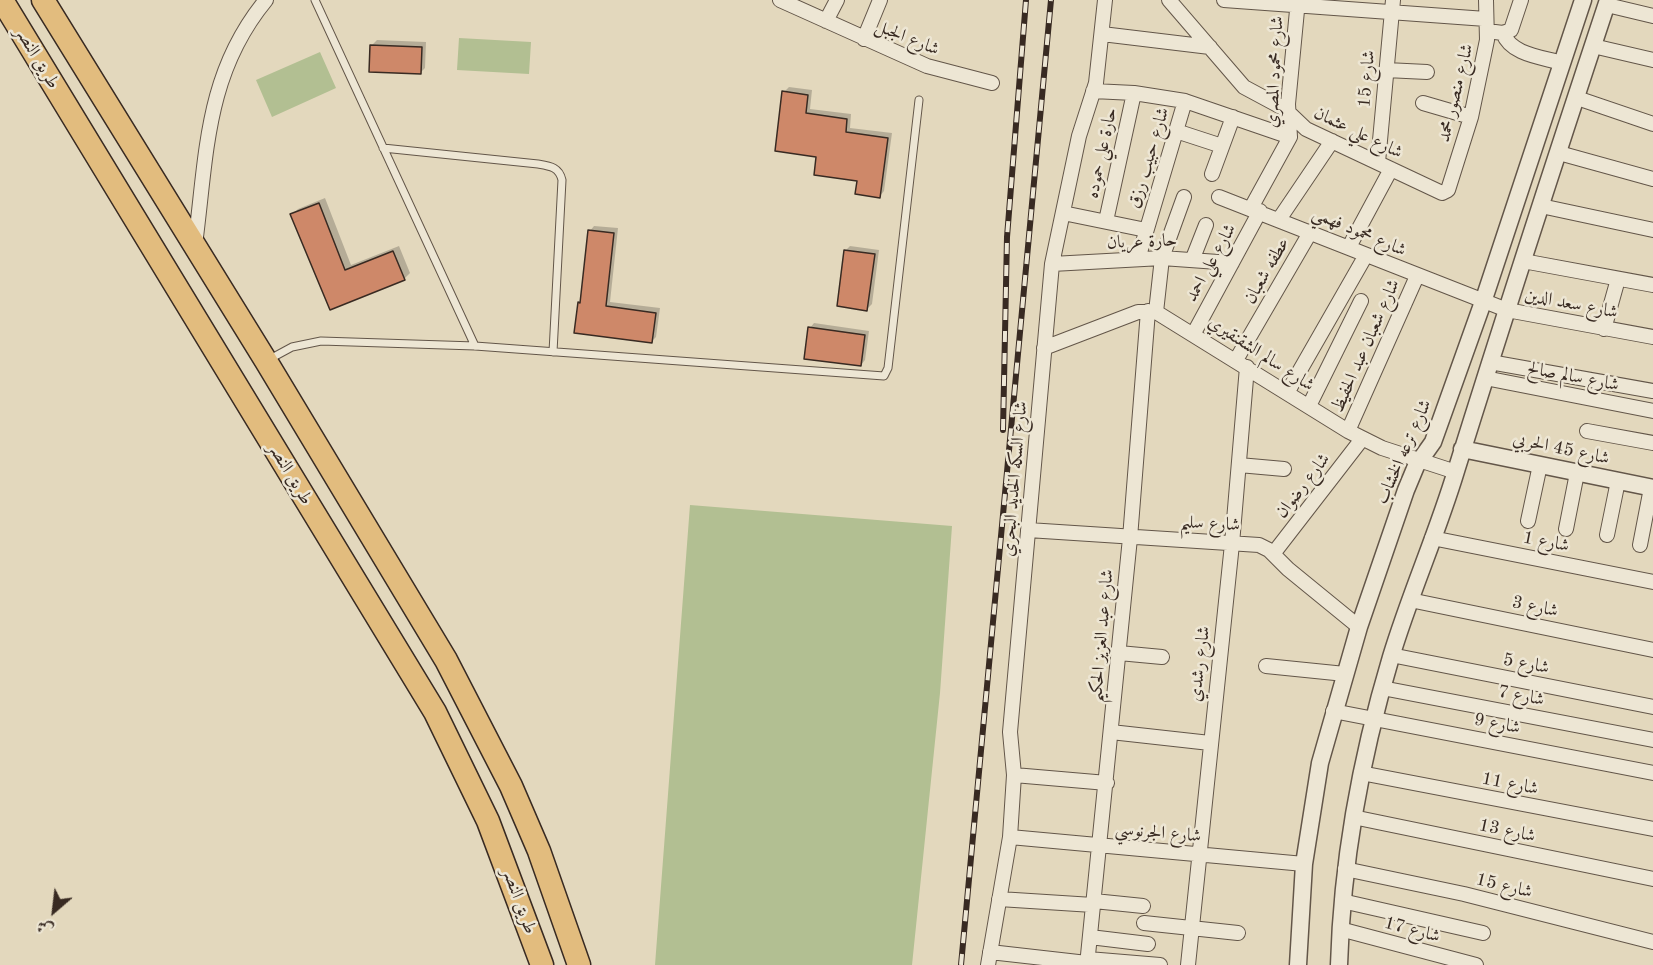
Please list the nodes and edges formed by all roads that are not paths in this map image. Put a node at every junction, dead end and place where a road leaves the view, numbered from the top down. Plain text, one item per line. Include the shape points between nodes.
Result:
1 (2, 0) edge
2 (43, 0) edge
3 (266, 0) edge
4 (315, 0) edge
5 (780, 0) edge
6 (837, 0) edge
7 (880, 0) edge
8 (1105, 0) edge
9 (1169, 0) edge
10 (1224, 0) edge
11 (1486, 0) edge
12 (1521, 0) edge
13 (1583, 0) edge
14 (1608, 2) edge
15 (1298, 3) edge
16 (1393, 3) edge
17 (1653, 16) edge
18 (826, 21) junction
19 (1487, 25) junction
20 (1503, 33) junction
21 (1101, 34) junction
22 (864, 39) junction
23 (1593, 46) junction
24 (1210, 47) junction
25 (1653, 60) edge
26 (1562, 63) junction
27 (1386, 70) junction
28 (1426, 72) dead end
29 (992, 83) dead end
30 (1093, 91) junction
31 (1134, 93) junction
32 (1577, 98) junction
33 (919, 100) dead end
34 (1185, 101) junction
35 (1423, 103) dead end
36 (1288, 113) junction
37 (1233, 117) junction
38 (1471, 117) junction
39 (1653, 124) edge
40 (1176, 131) junction
41 (1290, 137) junction
42 (1332, 141) junction
43 (1222, 146) junction
44 (383, 148) junction
45 (1559, 153) junction
46 (1378, 162) junction
47 (1391, 169) junction
48 (1212, 174) dead end
49 (1653, 179) edge
50 (1446, 192) joint
51 (1220, 196) dead end
52 (1184, 197) dead end
53 (1541, 206) junction
54 (1256, 209) junction
55 (1063, 213) junction
56 (1280, 218) junction
57 (1106, 221) junction
58 (1206, 225) dead end
59 (1146, 230) junction
60 (1653, 230) edge
61 (1311, 231) junction
62 (195, 247) junction
63 (1349, 247) junction
64 (1366, 255) junction
65 (1162, 258) junction
66 (1193, 258) junction
67 (1138, 259) junction
68 (1523, 261) junction
69 (1232, 263) junction
70 (1052, 264) junction
71 (1417, 276) junction
72 (1618, 279) junction
73 (1653, 285) edge
74 (1361, 301) dead end
75 (1483, 302) junction
76 (1508, 310) junction
77 (235, 311) junction
78 (1152, 311) junction
79 (1604, 328) junction
80 (201, 329) junction
81 (1194, 333) junction
82 (1653, 337) edge
83 (475, 346) junction
84 (1044, 348) junction
85 (553, 352) junction
86 (266, 360) junction
87 (1241, 363) junction
88 (1488, 370) junction
89 (239, 391) junction
90 (1653, 391) edge
91 (1287, 393) junction
92 (1309, 406) junction
93 (1653, 411) edge
94 (1348, 431) junction
95 (1587, 431) dead end
96 (1362, 439) junction
97 (1653, 443) edge
98 (1462, 449) junction
99 (1420, 461) junction
100 (1239, 465) junction
101 (1540, 465) junction
102 (1284, 470) dead end
103 (1456, 472) junction
104 (1577, 473) junction
105 (1618, 481) junction
106 (1652, 488) edge
107 (1528, 521) dead end
108 (1566, 529) dead end
109 (1028, 530) junction
110 (1607, 535) dead end
111 (1432, 537) junction
112 (1130, 538) junction
113 (1232, 544) junction
114 (1640, 545) dead end
115 (1273, 554) junction
116 (1653, 582) edge
117 (1410, 600) junction
118 (1359, 627) junction
119 (1653, 650) edge
120 (1119, 653) junction
121 (1391, 655) junction
122 (1162, 657) dead end
123 (1266, 666) dead end
124 (1345, 674) junction
125 (1382, 688) junction
126 (1653, 707) edge
127 (1334, 711) junction
128 (1374, 718) junction
129 (1111, 732) junction
130 (1653, 740) edge
131 (1210, 743) junction
132 (1361, 773) junction
133 (1653, 773) edge
134 (1014, 775) junction
135 (1107, 783) junction
136 (1353, 817) junction
137 (1653, 829) edge
138 (1010, 837) junction
139 (1100, 846) junction
140 (1199, 855) junction
141 (1304, 864) junction
142 (1345, 868) junction
143 (1653, 879) edge
144 (999, 899) junction
145 (1342, 901) junction
146 (1094, 903) junction
147 (1143, 906) dead end
148 (1144, 923) dead end
149 (1191, 928) junction
150 (1340, 929) junction
151 (1238, 933) dead end
152 (1483, 933) dead end
153 (1090, 937) junction
154 (1653, 942) edge
155 (1148, 944) dead end
156 (989, 958) edge
157 (1087, 962) edge
158 (542, 965) edge
159 (579, 965) edge
160 (1160, 965) edge
161 (1188, 965) edge
162 (1298, 965) edge
163 (1340, 965) edge
164 (1476, 965) edge

1 - 80 highway, طريق النصر
2 - 62 highway, طريق النصر
3 - 62 street via 235,45 215,98
4 - 44 lane
5 - 18 street, شارع الجبل
6 - 18 street
7 - 22 street
8 - 21 street, شارع السكه الحديد البحري
9 - 24 street, شارع علي عثمان
10 - 15 street
11 - 19 street, شارع منصور محمد
12 - 20 street via 1513,27
13 - 26 street, شارع ترعه الخشاب
14 - 17 street
14 - 23 street
15 - 16 street
15 - 36 street, شارع محمود المصري
16 - 19 street
16 - 27 street, شارع 15
18 - 22 street, شارع الجبل
19 - 20 street
19 - 38 street, شارع منصور محمد
20 - 26 street via 1518,50
21 - 24 street
21 - 30 street, شارع السكه الحديد البحري
22 - 29 street, شارع الجبل via 927,66
23 - 25 street
23 - 32 street
24 - 36 street, شارع علي عثمان via 1244,87
26 - 75 street, شارع ترعه الخشاب
27 - 28 street
27 - 46 street, شارع 15
30 - 31 street
30 - 55 street, شارع السكه الحديد البحري
31 - 34 street
31 - 57 street, حارة علي حموده
32 - 39 street
32 - 45 street
33 - 85 lane via 884,376
34 - 37 street
34 - 40 street, شارع حبيب رزق
35 - 38 street
36 - 41 street, شارع محمود المصري
36 - 42 street, شارع علي عثمان via 1302,127
37 - 41 street
37 - 43 street
38 - 50 street, شارع منصور محمد
40 - 43 street
40 - 59 street, شارع حبيب رزق
41 - 54 street, شارع محمود المصري
42 - 46 street, شارع علي عثمان
42 - 56 street
43 - 48 street
44 - 83 lane
44 - 85 lane via 538,164 560,172
45 - 49 street
45 - 53 street
46 - 47 street, شارع علي عثمان
47 - 50 street, شارع علي عثمان
47 - 63 street
51 - 54 street, شارع محمود فهمي
52 - 65 street, شارع عبد العزيز الحكيم
53 - 60 street
53 - 68 street
54 - 56 street, شارع محمود فهمي
54 - 69 street, شارع علي احمد
55 - 57 street
55 - 70 street, شارع السكه الحديد البحري
56 - 61 street, شارع محمود فهمي
57 - 59 street
58 - 66 street
59 - 67 street, شارع حبيب رزق
61 - 63 street, شارع محمود فهمي
61 - 87 street, عطفه شعبان
62 - 77 highway, طريق النصر
63 - 64 street, شارع محمود فهمي
64 - 71 street, شارع محمود فهمي
64 - 91 street
65 - 66 street, حارة عريان
65 - 67 street, حارة عريان
65 - 78 street, شارع عبد العزيز الحكيم
66 - 69 street, حارة عريان
67 - 70 street, حارة عريان
68 - 72 street
68 - 76 street
69 - 81 street, شارع علي احمد
70 - 84 street, شارع السكه الحديد البحري
71 - 75 street, شارع محمود فهمي
71 - 94 street, شارع شعبان عبد الحفيظ
72 - 73 street
72 - 79 street
74 - 92 street
75 - 76 street, شارع سعد الدين
75 - 99 street, شارع ترعه الخشاب via 1433,442
76 - 79 street, شارع سعد الدين
76 - 88 street
77 - 80 highway via 231,326 225,331 208,333
77 - 86 highway, طريق النصر
78 - 81 street, شارع سالم الشقنقيري
78 - 84 street
78 - 112 street, شارع عبد العزيز الحكيم
79 - 82 street, شارع سعد الدين
80 - 89 highway, طريق النصر
81 - 87 street, شارع سالم الشقنقيري
83 - 85 lane
83 - 86 lane via 321,341 292,347
84 - 109 street, شارع السكه الحديد البحري
86 - 89 highway via 247,370
86 - 159 highway, طريق النصر via 480,722 539,851
87 - 91 street, شارع سالم الشقنقيري
87 - 100 street, شارع رشدي
88 - 90 street
88 - 93 street, شارع سالم صالح
88 - 98 street
89 - 158 highway, طريق النصر via 435,712 488,821
91 - 92 street, شارع سالم الشقنقيري
92 - 94 street, شارع سالم الشقنقيري
94 - 96 street, شارع سالم الشقنقيري
95 - 97 street
96 - 99 street, شارع سالم الشقنقيري
96 - 115 street, شارع رضوان
98 - 101 street, شارع 45 الحربي
98 - 103 street
99 - 103 street, شارع سالم الشقنقيري
99 - 118 street, شارع ترعه الخشاب via 1406,490
100 - 102 street
100 - 113 street, شارع رشدي
101 - 104 street, شارع 45 الحربي
101 - 107 street
103 - 111 street
104 - 105 street, شارع 45 الحربي
104 - 108 street
105 - 106 street, شارع 45 الحربي
105 - 110 street
106 - 114 street
109 - 112 street, شارع سليم
109 - 134 street, شارع السكه الحديد البحري via 1010,732
111 - 116 street, شارع 1
111 - 117 street
112 - 113 street, شارع سليم
112 - 120 street, شارع عبد العزيز الحكيم
113 - 115 street, شارع سليم via 1259,545
113 - 131 street, شارع رشدي
115 - 118 street, شارع سليم
117 - 119 street, شارع 3
117 - 121 street
118 - 124 street, شارع ترعه الخشاب
120 - 122 street
120 - 129 street, شارع عبد العزيز الحكيم
121 - 125 street
121 - 126 street, شارع 5
123 - 124 street
124 - 127 street, شارع ترعه الخشاب
125 - 128 street
125 - 130 street, شارع 7
127 - 128 street, شارع 9
127 - 141 street, شارع ترعه الخشاب via 1310,813
128 - 132 street
128 - 133 street, شارع 9
129 - 131 street
129 - 135 street, شارع عبد العزيز الحكيم
131 - 140 street, شارع رشدي
132 - 136 street
132 - 137 street, شارع 11
134 - 135 street
134 - 138 street, شارع السكه الحديد البحري
135 - 139 street, شارع عبد العزيز الحكيم
136 - 142 street
136 - 143 street, شارع 13
138 - 139 street, شارع الجرنوسي
138 - 144 street, شارع السكه الحديد البحري
139 - 140 street, شارع الجرنوسي
139 - 146 street, شارع عبد العزيز الحكيم
140 - 141 street, شارع الجرنوسي
140 - 149 street, شارع رشدي
141 - 162 street, شارع ترعه الخشاب
142 - 145 street
142 - 154 street, شارع 15
144 - 146 street
144 - 156 street, شارع السكه الحديد البحري
145 - 150 street
145 - 152 street
146 - 147 street
146 - 153 street, شارع عبد العزيز الحكيم
148 - 149 street
149 - 151 street
149 - 161 street, شارع رشدي
150 - 163 street
150 - 164 street, شارع 17
153 - 155 street
153 - 157 street, شارع عبد العزيز الحكيم
156 - 157 street
157 - 160 street

